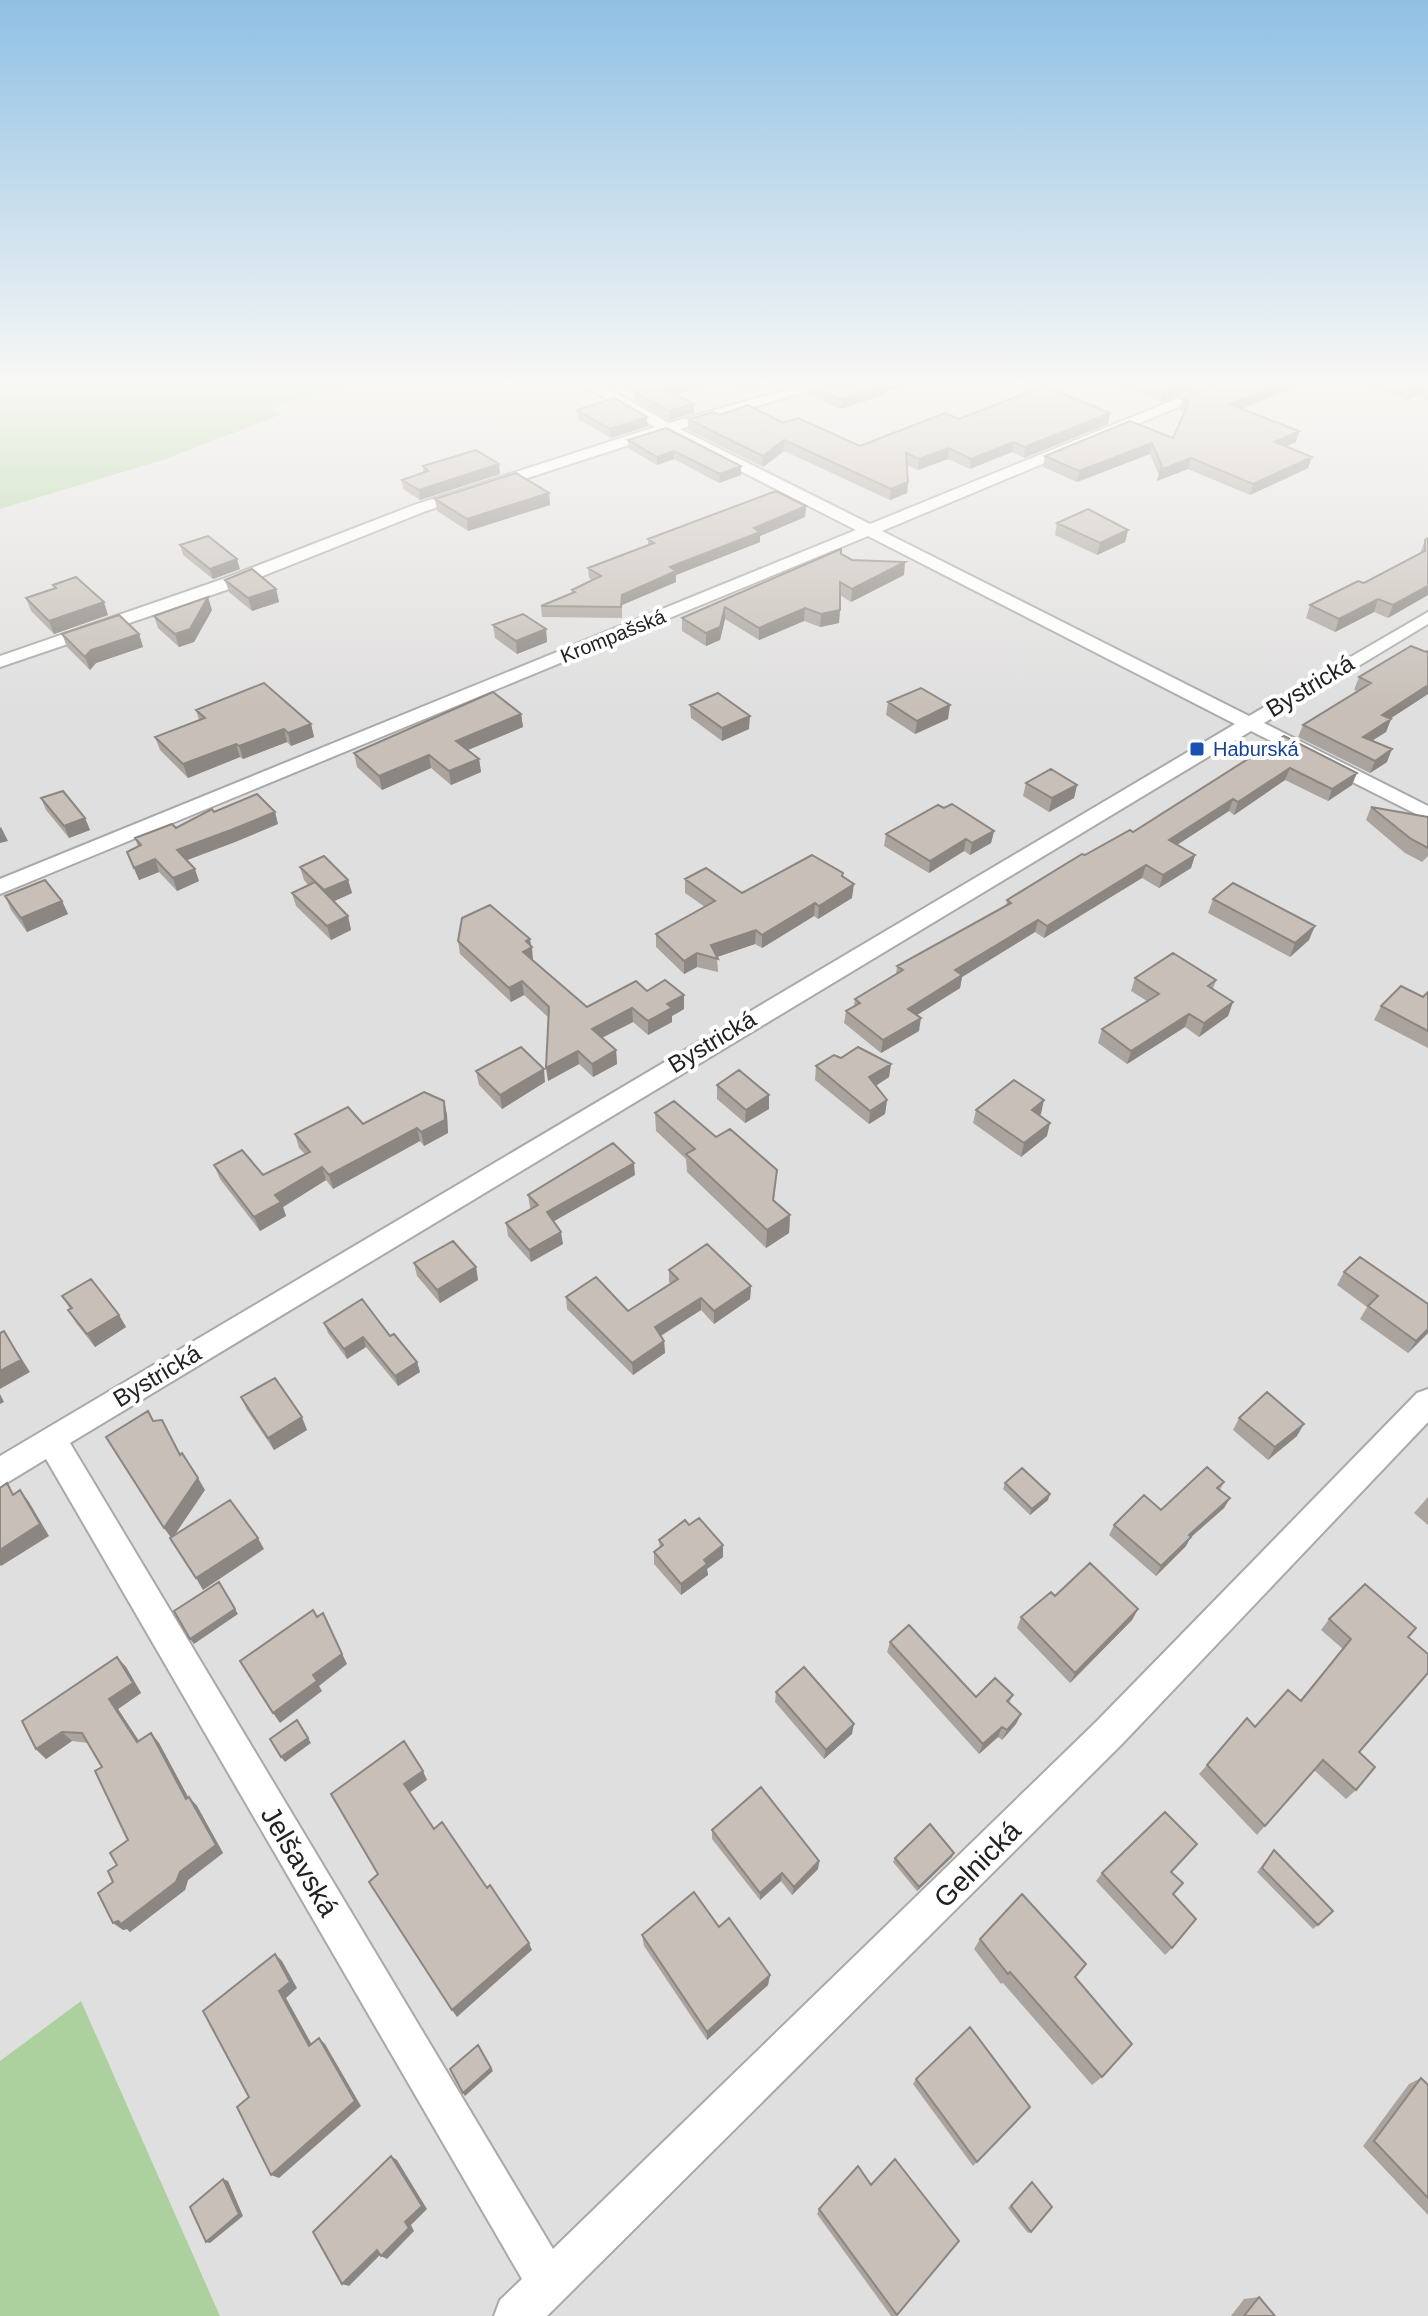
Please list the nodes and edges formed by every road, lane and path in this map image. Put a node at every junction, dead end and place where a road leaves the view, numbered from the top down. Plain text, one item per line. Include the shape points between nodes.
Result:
1 (469, 492) edge
2 (794, 492) edge
3 (965, 492) edge
4 (871, 531) junction
5 (1428, 617) edge
6 (0, 662) edge
7 (1251, 722) junction
8 (1428, 814) edge
9 (0, 887) edge
10 (1428, 1402) edge
11 (51, 1439) junction
12 (0, 1473) edge
13 (549, 2283) junction
14 (516, 2316) edge

1 - 6 street
2 - 4 street
3 - 4 street, Krompašská
4 - 7 street
4 - 9 street, Krompašská
5 - 7 street, Bystrická
7 - 8 street
7 - 11 street, Bystrická
10 - 13 street, Gelnická via 1098,1744
11 - 12 street, Bystrická
11 - 13 street, Jelšavská
13 - 14 street, Gelnická

